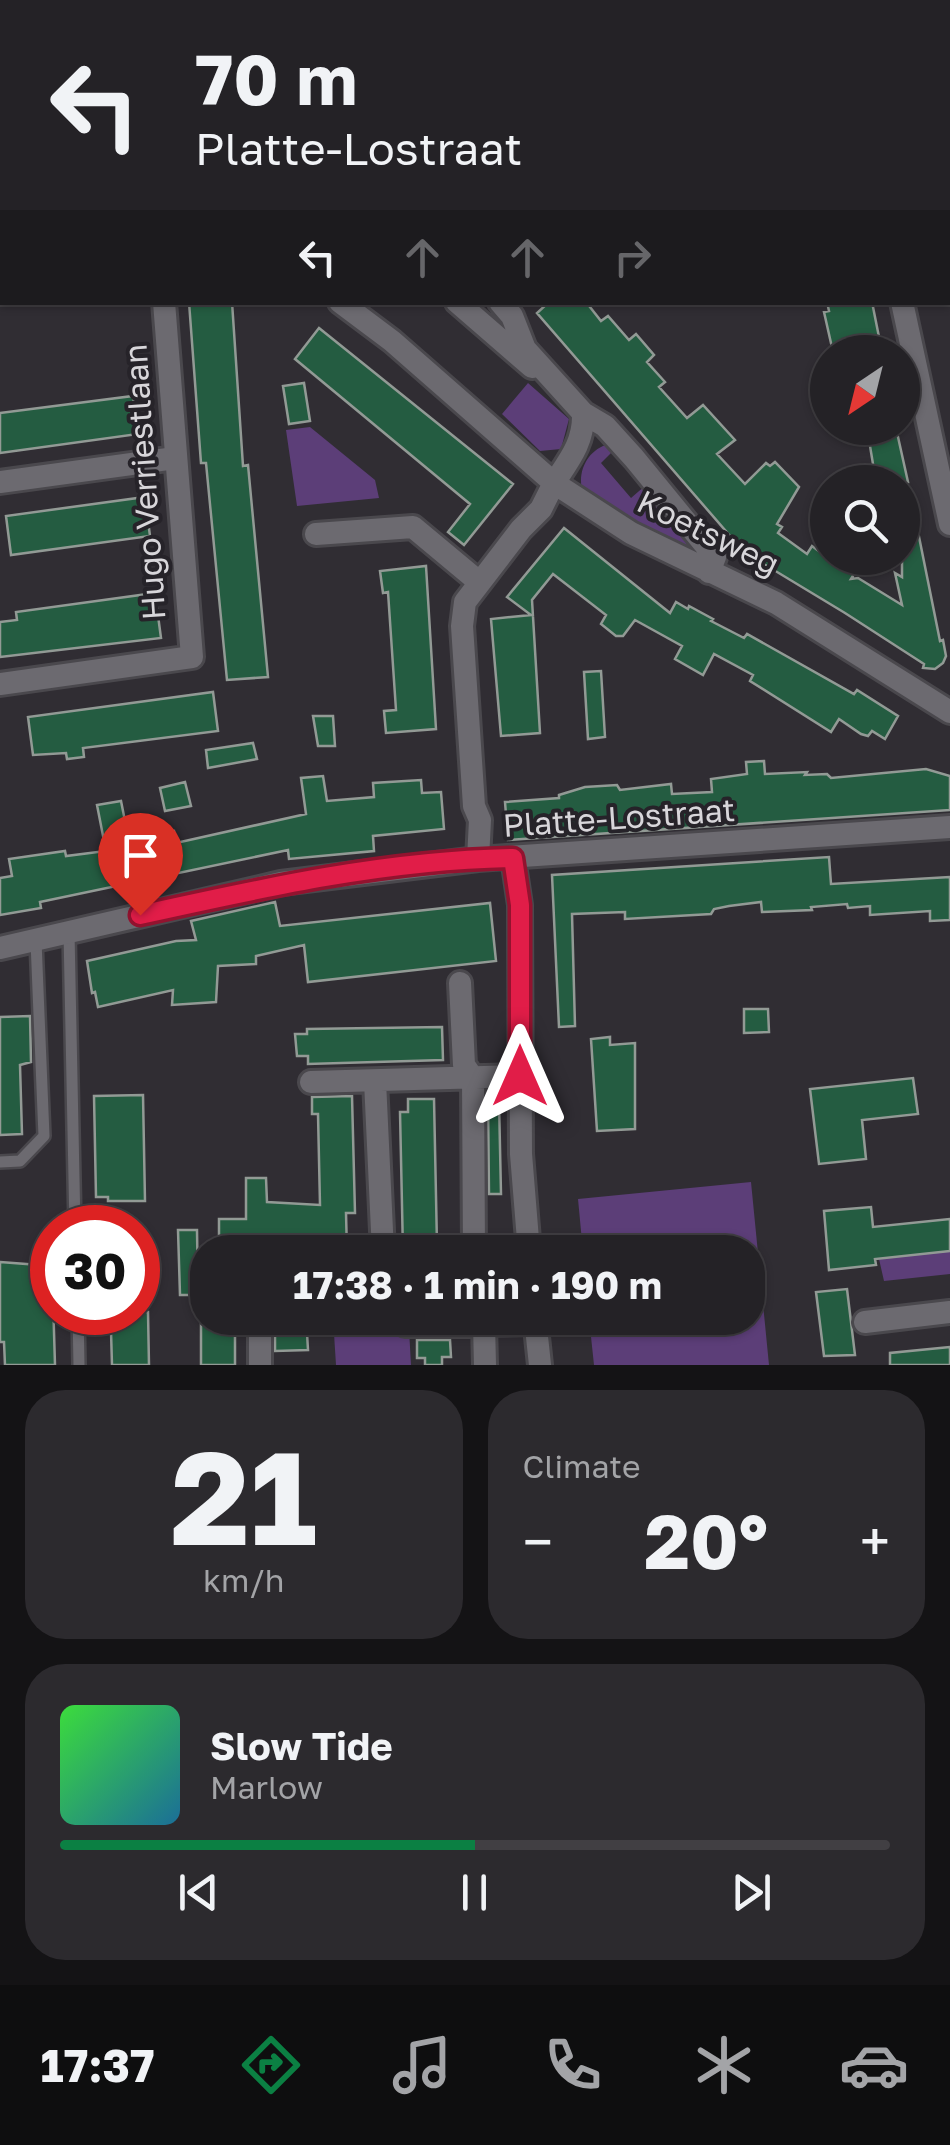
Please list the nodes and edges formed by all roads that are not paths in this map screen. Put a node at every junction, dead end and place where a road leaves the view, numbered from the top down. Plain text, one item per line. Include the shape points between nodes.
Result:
1 (164, 305) edge
2 (344, 305) edge
3 (460, 305) edge
4 (503, 305) edge
5 (903, 305) edge
6 (582, 412) junction
7 (175, 458) junction
8 (0, 482) edge
9 (554, 483) junction
10 (950, 524) edge
11 (316, 534) dead end
12 (709, 572) junction
13 (479, 582) junction
14 (0, 684) edge
15 (945, 705) edge
16 (950, 826) edge
17 (513, 858) junction
18 (478, 859) junction
19 (69, 931) junction
20 (36, 941) junction
21 (0, 948) edge
22 (460, 984) dead end
23 (520, 1076) junction
24 (472, 1078) junction
25 (375, 1081) junction
26 (311, 1082) dead end
27 (0, 1162) edge
28 (75, 1205) edge
29 (382, 1235) edge
30 (474, 1235) edge
31 (528, 1235) edge
32 (950, 1312) edge
33 (865, 1322) dead end
34 (78, 1335) edge
35 (260, 1335) edge
36 (483, 1335) edge
37 (537, 1335) edge
38 (79, 1365) edge
39 (260, 1365) edge
40 (485, 1365) edge
41 (540, 1365) edge

1 - 7 street, Hugo Verriestlaan
2 - 9 street, Koetsweg
3 - 6 street
4 - 6 street via 525,349
5 - 10 street
6 - 9 street via 584,433
6 - 12 street via 604,426 685,518 715,557
7 - 8 street
7 - 14 street, Hugo Verriestlaan via 192,657
9 - 12 street, Koetsweg via 631,534
9 - 13 street via 541,509
11 - 13 street via 413,527
12 - 15 street, Koetsweg via 776,602
13 - 18 street via 462,626
16 - 17 street, Platte-Lostraat
17 - 18 street, Platte-Lostraat
17 - 23 street via 520,905
18 - 19 street, Platte-Lostraat via 281,883
19 - 20 street, Platte-Lostraat
19 - 28 lane
20 - 21 street, Platte-Lostraat
20 - 27 lane via 44,1136 20,1160
22 - 24 street via 464,1065
23 - 24 street
23 - 31 street
24 - 25 street
24 - 30 street
25 - 26 street
25 - 29 street
32 - 33 street
34 - 38 lane
35 - 39 street
36 - 40 street
37 - 41 street

